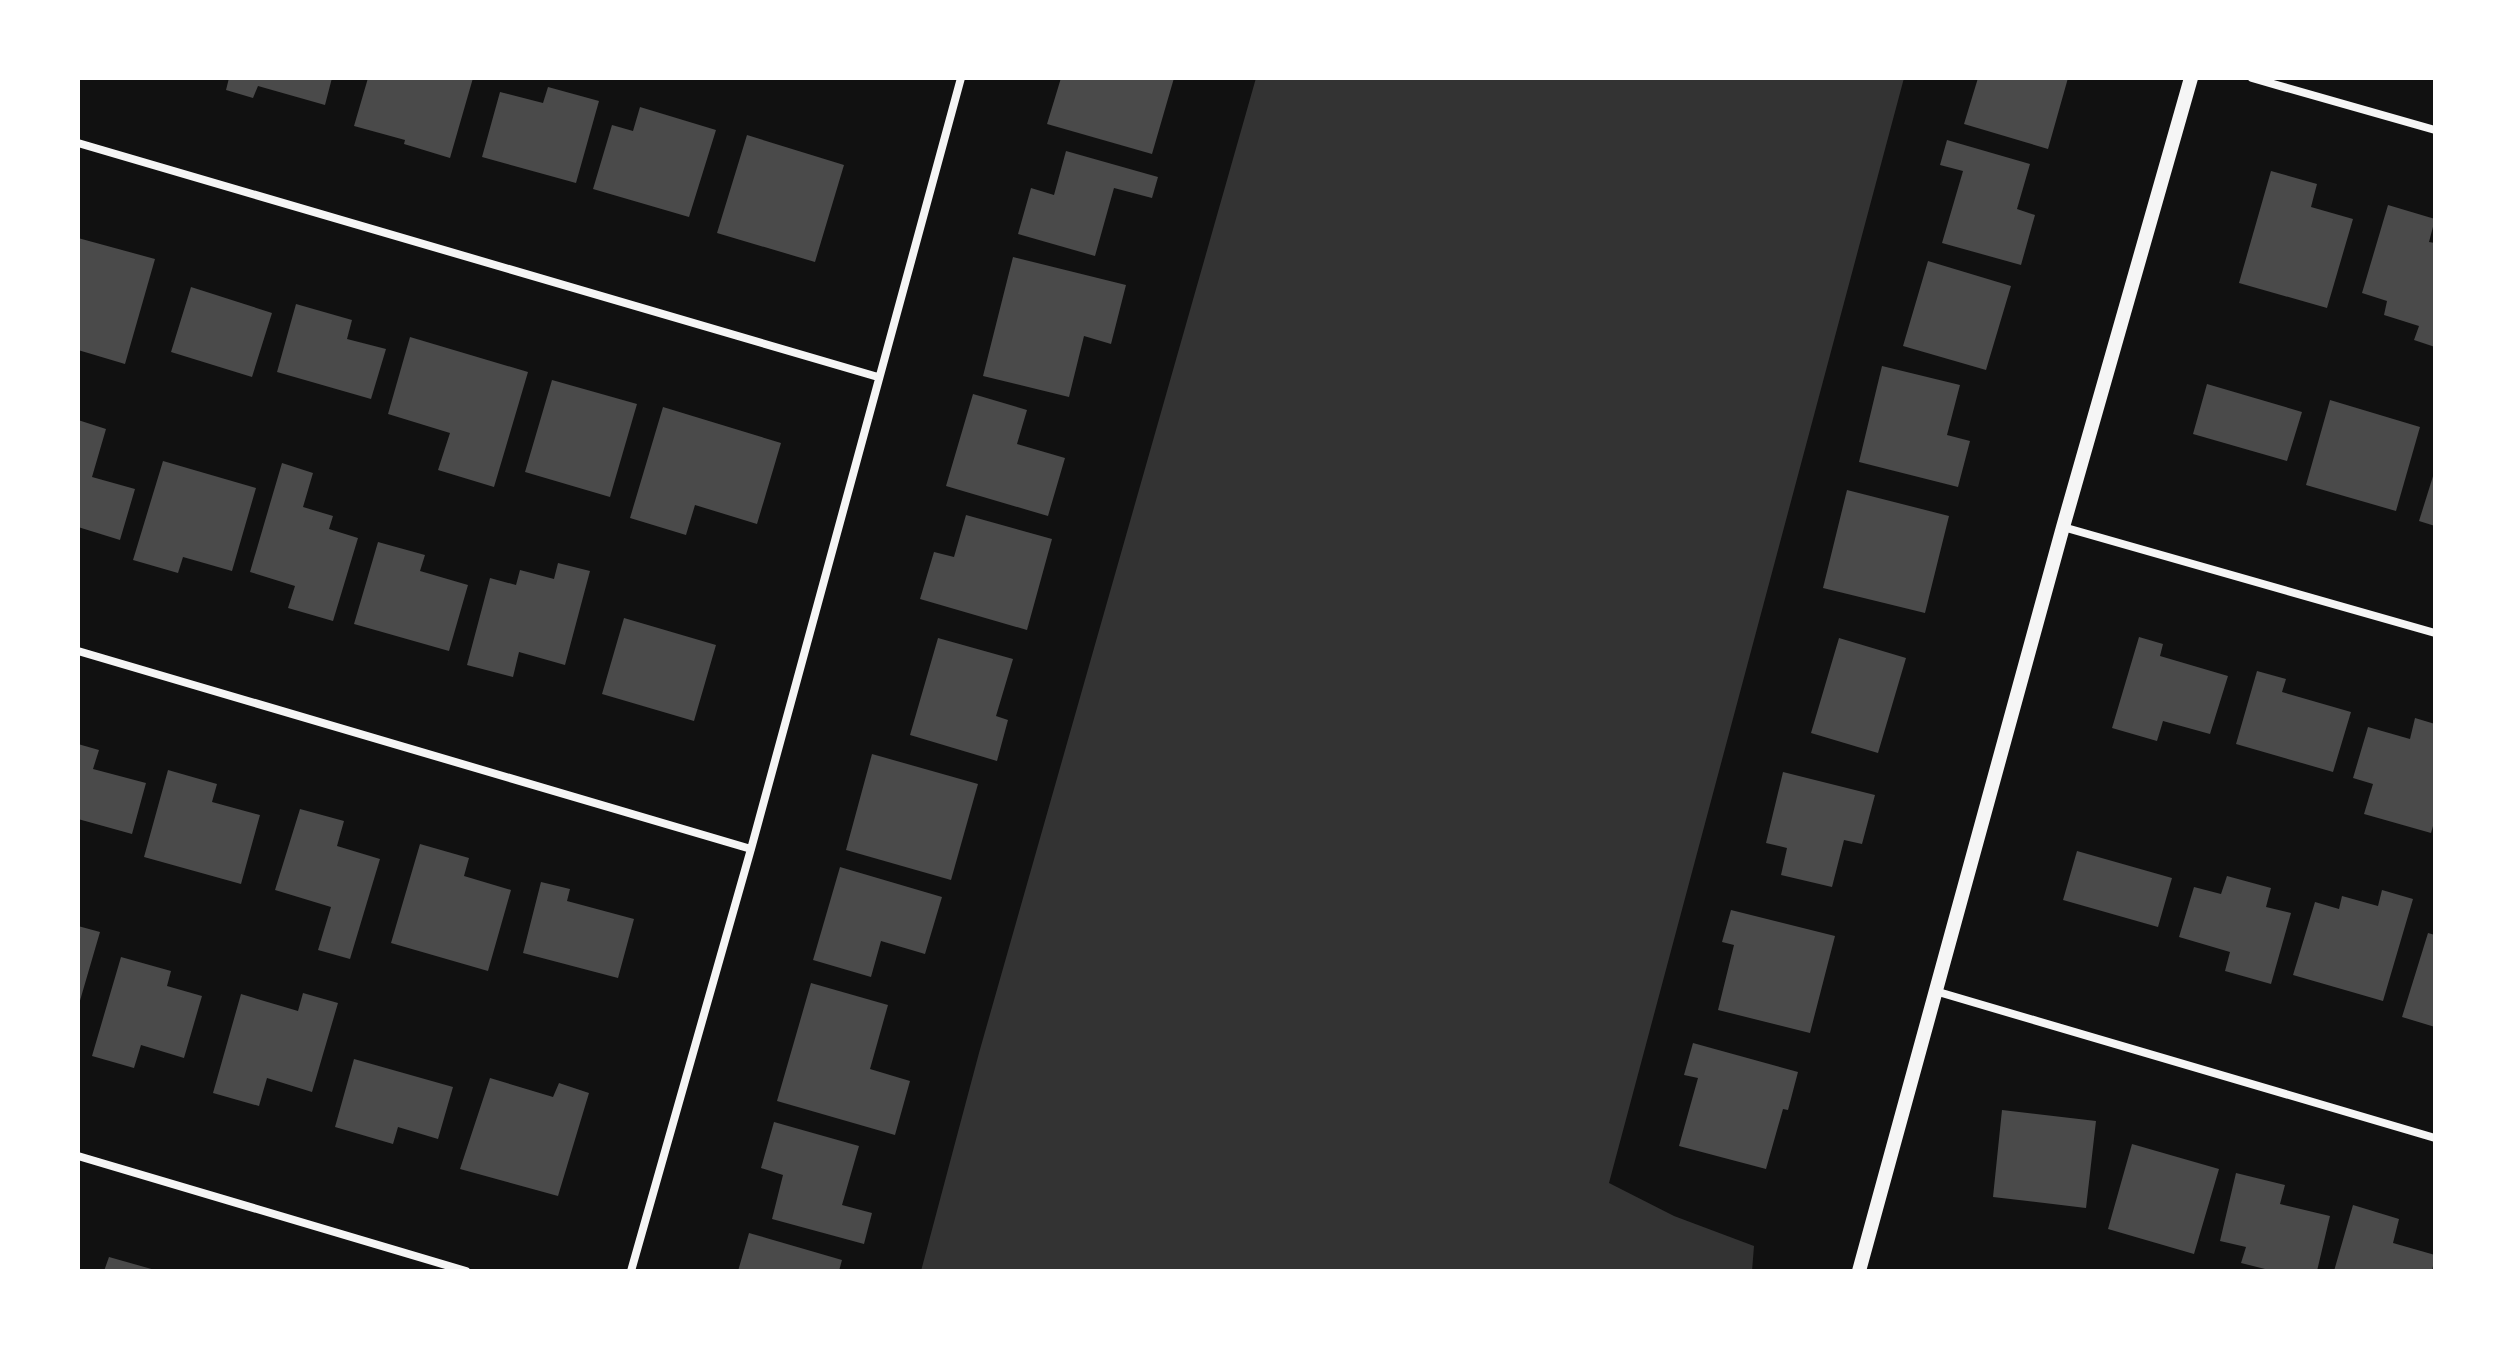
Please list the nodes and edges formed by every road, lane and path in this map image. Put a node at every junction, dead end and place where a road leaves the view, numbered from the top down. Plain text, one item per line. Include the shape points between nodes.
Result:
1 (961, 78) edge
2 (2191, 78) edge
3 (2252, 78) edge
4 (2435, 130) edge
5 (78, 143) edge
6 (878, 377) junction
7 (2063, 527) junction
8 (2435, 633) edge
9 (78, 651) edge
10 (751, 849) junction
11 (1935, 991) junction
12 (2435, 1138) edge
13 (78, 1156) edge
14 (466, 1271) edge
15 (631, 1271) edge
16 (1859, 1271) edge

1 - 6 street
2 - 7 street
3 - 4 street
5 - 6 street
6 - 10 street
7 - 8 street
7 - 11 street
9 - 10 street
10 - 15 street
11 - 12 street
11 - 16 street
13 - 14 street

